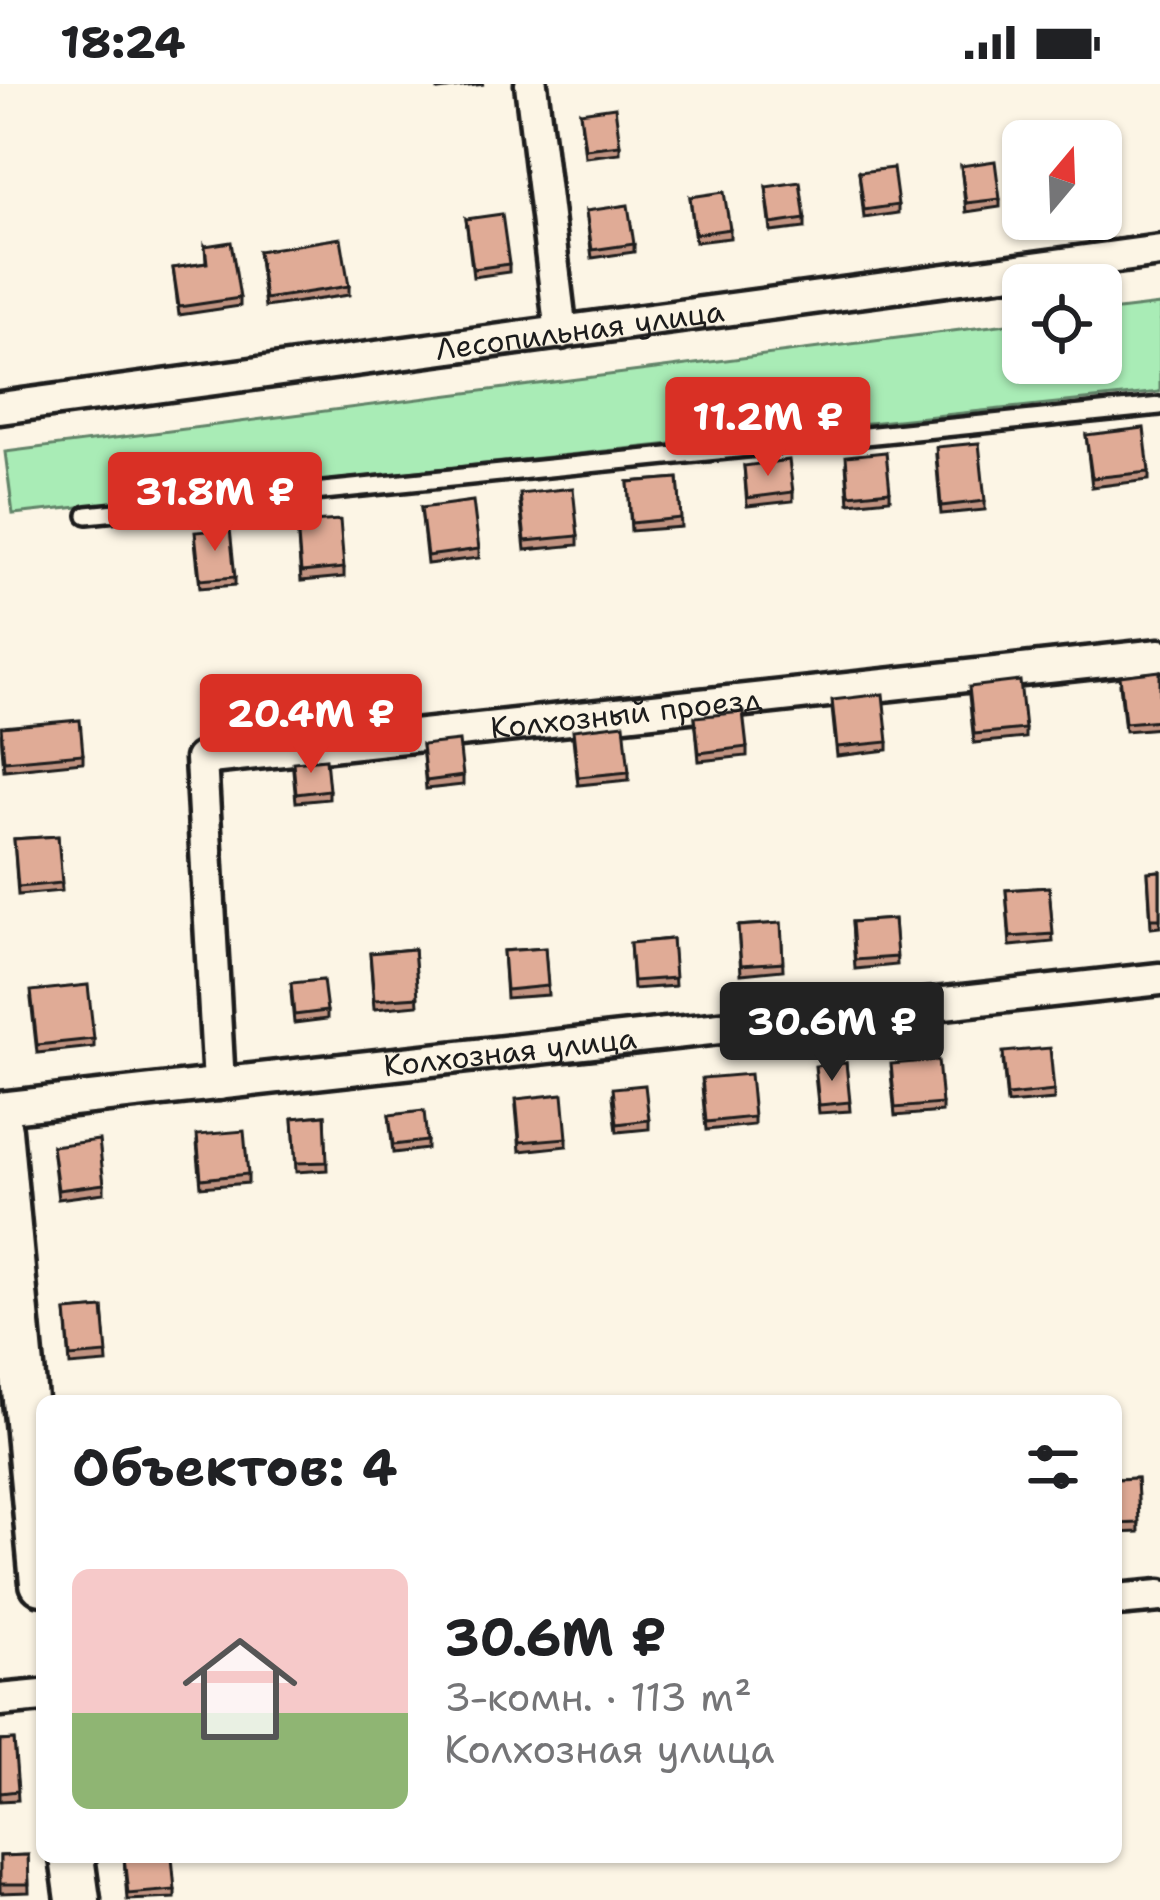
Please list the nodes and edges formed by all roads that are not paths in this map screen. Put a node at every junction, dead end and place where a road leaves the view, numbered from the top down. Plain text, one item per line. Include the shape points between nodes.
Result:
1 (531, 84) edge
2 (1160, 251) edge
3 (562, 333) junction
4 (1160, 406) edge
5 (0, 408) edge
6 (87, 515) dead end
7 (1160, 656) edge
8 (1160, 979) edge
9 (219, 1084) junction
10 (0, 1108) edge
11 (0, 1130) edge
12 (36, 1518) edge
13 (1160, 1596) edge
14 (1122, 1599) edge
15 (36, 1697) edge
16 (0, 1700) edge
17 (73, 1863) edge
18 (78, 1900) edge

1 - 3 street
2 - 3 street, Лесопильная улица
3 - 5 street, Лесопильная улица
4 - 6 lane
7 - 9 street, Колхозный проезд via 201,759
8 - 9 street, Колхозная улица
9 - 10 street, Колхозная улица
11 - 12 street
13 - 14 street
15 - 16 street
17 - 18 street

